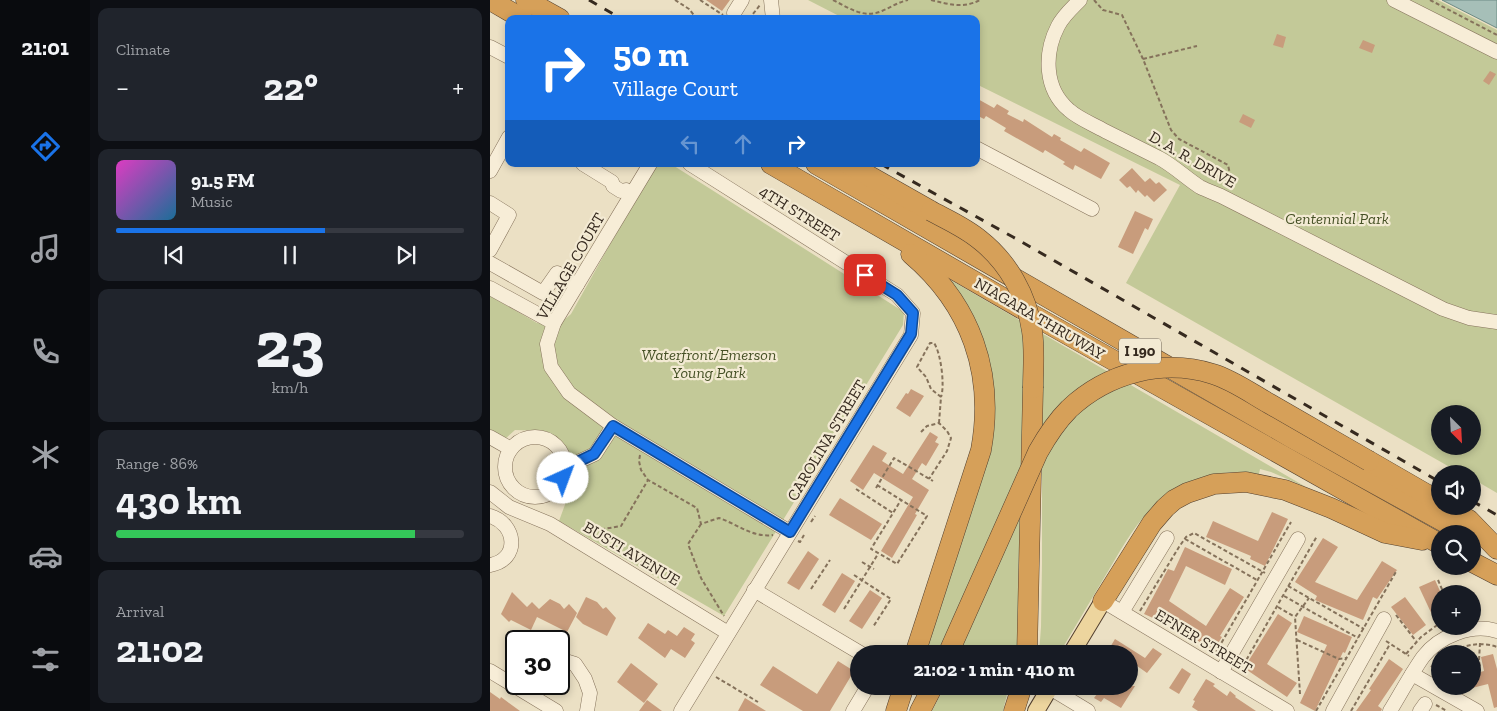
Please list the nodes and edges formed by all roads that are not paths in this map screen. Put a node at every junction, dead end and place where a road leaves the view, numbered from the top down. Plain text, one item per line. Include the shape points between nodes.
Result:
1 (490, 0) edge
2 (526, 0) edge
3 (742, 0) edge
4 (771, 0) edge
5 (1080, 0) edge
6 (1394, 0) edge
7 (490, 14) edge
8 (515, 15) edge
9 (553, 15) edge
10 (730, 15) road end
11 (773, 15) edge
12 (505, 22) edge
13 (490, 47) edge
14 (1497, 52) edge
15 (505, 56) edge
16 (505, 144) edge
17 (980, 150) edge
18 (588, 167) edge
19 (648, 167) edge
20 (695, 167) edge
21 (776, 167) edge
22 (821, 167) edge
23 (853, 167) edge
24 (490, 171) edge
25 (629, 192) junction
26 (490, 203) edge
27 (1092, 209) dead end
28 (870, 221) junction
29 (490, 250) edge
30 (490, 264) edge
31 (577, 285) junction
32 (490, 288) edge
33 (913, 313) joint
34 (1497, 322) edge
35 (554, 323) junction
36 (613, 426) junction
37 (492, 443) edge
38 (511, 449) junction
39 (565, 468) junction
40 (490, 492) edge
41 (1431, 497) edge
42 (509, 507) junction
43 (1461, 515) edge
44 (495, 518) edge
45 (1450, 525) edge
46 (789, 536) junction
47 (1167, 538) dead end
48 (1298, 539) dead end
49 (1431, 539) edge
50 (1431, 542) edge
51 (1481, 542) edge
52 (1497, 550) edge
53 (490, 565) edge
54 (1481, 567) edge
55 (1497, 575) edge
56 (754, 590) junction
57 (1103, 601) junction
58 (1122, 612) junction
59 (1388, 614) road end
60 (728, 632) junction
61 (1497, 632) edge
62 (918, 645) edge
63 (952, 645) edge
64 (1027, 645) edge
65 (1076, 645) edge
66 (850, 647) edge
67 (570, 662) edge
68 (1417, 667) junction
69 (490, 671) edge
70 (1221, 672) junction
71 (505, 679) edge
72 (532, 695) edge
73 (863, 695) edge
74 (901, 695) edge
75 (928, 695) edge
76 (1019, 695) edge
77 (1046, 695) edge
78 (1063, 695) edge
79 (556, 711) edge
80 (587, 711) edge
81 (681, 711) edge
82 (853, 711) edge
83 (896, 711) edge
84 (920, 711) edge
85 (1014, 711) edge
86 (1036, 711) edge
87 (1088, 711) edge
88 (1287, 711) edge
89 (1332, 711) edge
90 (1391, 711) edge
91 (1476, 711) edge

1 - 8 highway
2 - 9 highway
3 - 10 street
4 - 11 street
5 - 34 street, D. A. R. DRIVE via 1058,26 1048,61 1052,87 1068,110 1170,164 1201,188 1443,309 1469,318
6 - 14 street
7 - 12 highway
13 - 15 street
16 - 24 street
17 - 27 street
18 - 25 street via 621,191
19 - 25 street, VILLAGE COURT
20 - 33 street, 4TH STREET via 897,295
21 - 28 highway, NIAGARA THRUWAY / I 190
22 - 45 highway, NIAGARA THRUWAY / I 190
23 - 64 highway, bridge via 980,239 1012,276 1025,302 1033,348
25 - 31 street, VILLAGE COURT
26 - 29 street via 509,215
28 - 49 highway, NIAGARA THRUWAY / I 190
28 - 62 highway via 930,271 954,300 974,342 984,389 985,423 981,450
30 - 31 street via 543,292 557,273
31 - 35 street, VILLAGE COURT
32 - 35 street
33 - 46 street, CAROLINA STREET via 911,334
35 - 36 street, VILLAGE COURT via 547,344 551,367 569,393
36 - 39 street via 594,454
36 - 46 street, VILLAGE COURT
37 - 38 street
38 - 39 street via 526,438 545,439 560,450
38 - 39 street via 504,468 512,487 525,496 550,494 561,482
40 - 42 street, BUSTI AVENUE
41 - 63 highway, bridge via 1216,375 1174,368 1151,369 1118,377 1083,397 1045,439
42 - 44 street
42 - 60 street, BUSTI AVENUE via 550,524
43 - 52 highway
44 - 53 street via 506,524 512,540 507,556
46 - 56 street, CAROLINA STREET
47 - 58 street
48 - 70 street
50 - 57 highway via 1385,532 1276,488 1246,482 1214,484 1187,493 1165,508
51 - 52 highway
54 - 55 highway
56 - 60 street, CAROLINA STREET
56 - 66 street
57 - 58 street, EFNER STREET
57 - 65 main road
58 - 70 street, EFNER STREET
59 - 89 street
60 - 81 street, CAROLINA STREET
61 - 68 street via 1480,628 1453,635 1424,656
67 - 80 street via 575,664 585,679 590,693
68 - 90 street
68 - 91 street
69 - 71 street
70 - 88 street, EFNER STREET
72 - 79 street
73 - 82 street
74 - 83 highway
75 - 84 highway
76 - 85 highway
77 - 86 main road
78 - 87 street

